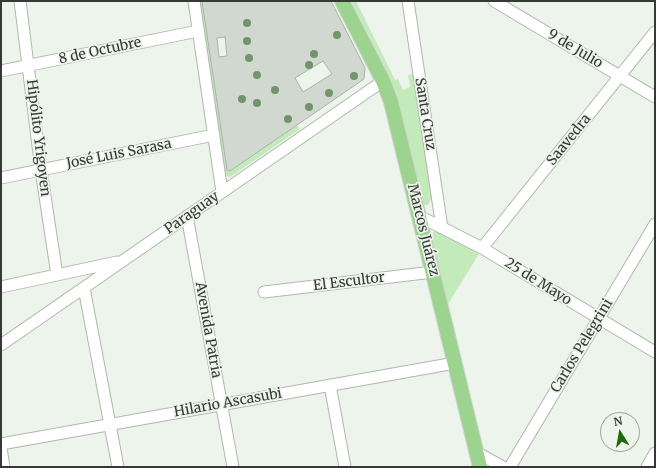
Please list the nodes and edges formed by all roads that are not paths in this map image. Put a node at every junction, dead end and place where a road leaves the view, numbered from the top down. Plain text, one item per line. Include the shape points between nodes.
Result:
1 (20, 1) edge
2 (194, 1) edge
3 (342, 1) edge
4 (408, 1) edge
5 (494, 1) edge
6 (198, 31) junction
7 (655, 32) edge
8 (28, 66) junction
9 (1, 71) edge
10 (620, 76) junction
11 (383, 81) junction
12 (655, 97) edge
13 (214, 135) junction
14 (41, 170) junction
15 (1, 178) edge
16 (222, 192) junction
17 (187, 216) junction
18 (419, 216) junction
19 (655, 224) edge
20 (442, 228) junction
21 (482, 248) junction
22 (122, 262) junction
23 (433, 272) junction
24 (57, 275) junction
25 (1, 287) edge
26 (84, 288) junction
27 (264, 292) dead end
28 (599, 319) junction
29 (1, 345) edge
30 (655, 352) edge
31 (455, 363) junction
32 (330, 385) junction
33 (222, 404) junction
34 (110, 424) junction
35 (1, 444) edge
36 (1, 448) edge
37 (476, 452) junction
38 (655, 453) edge
39 (4, 467) edge
40 (118, 467) edge
41 (233, 467) edge
42 (345, 467) edge
43 (480, 467) edge
44 (503, 467) edge
45 (510, 467) edge
46 (647, 467) edge

1 - 8 street, Hipólito Yrigoyen
2 - 6 street
3 - 11 main road, Marcos Juárez
4 - 20 street, Santa Cruz
5 - 10 street, 9 de Julio
6 - 8 street, 8 de Octubre
6 - 13 street
7 - 10 street, Saavedra
8 - 9 street, 8 de Octubre
8 - 14 street, Hipólito Yrigoyen
10 - 12 street, 9 de Julio
10 - 21 street, Saavedra
11 - 16 street, Paraguay
11 - 18 main road, Marcos Juárez via 393,108
13 - 14 street, José Luis Sarasa
13 - 16 street
14 - 15 street, José Luis Sarasa
14 - 24 street, Hipólito Yrigoyen
16 - 17 street, Paraguay
17 - 22 street, Paraguay
17 - 33 street, Avenida Patria
18 - 20 street, 25 de Mayo
18 - 23 main road, Marcos Juárez
19 - 28 street, Carlos Pelegrini
20 - 21 street, 25 de Mayo
21 - 28 street, 25 de Mayo
22 - 24 street
22 - 26 street, Paraguay
23 - 27 street, El Escultor
23 - 31 main road, Marcos Juárez
24 - 25 street
26 - 29 street, Paraguay
26 - 34 street
28 - 30 street, 25 de Mayo
28 - 45 street, Carlos Pelegrini
31 - 32 street, Hilario Ascasubi
31 - 37 main road, Marcos Juárez
32 - 33 street, Hilario Ascasubi
32 - 42 street
33 - 34 street, Hilario Ascasubi
33 - 41 street, Avenida Patria
34 - 35 street, Hilario Ascasubi
34 - 40 street
36 - 39 street
37 - 43 main road, Marcos Juárez
37 - 44 street
38 - 46 street

